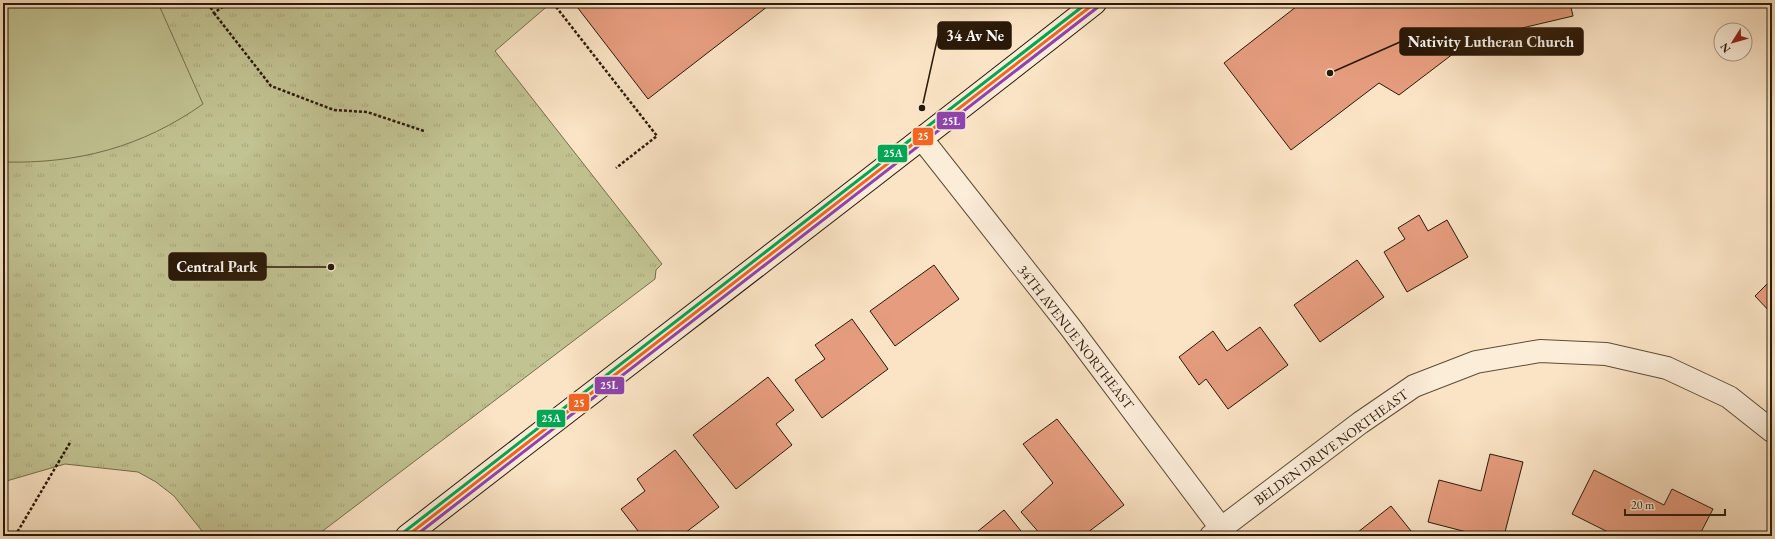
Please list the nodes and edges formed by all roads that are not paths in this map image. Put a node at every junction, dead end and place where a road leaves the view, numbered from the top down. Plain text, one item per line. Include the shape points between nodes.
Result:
1 (1095, 3) edge
2 (922, 140) junction
3 (1772, 431) edge
4 (1220, 533) edge
5 (407, 536) edge

1 - 2 street
2 - 4 street, 34TH AVENUE NORTHEAST via 1070,327
2 - 5 street via 714,297
3 - 4 street, BELDEN DRIVE NORTHEAST via 1729,398 1667,368 1606,354 1540,352 1476,362 1414,386 1360,423

